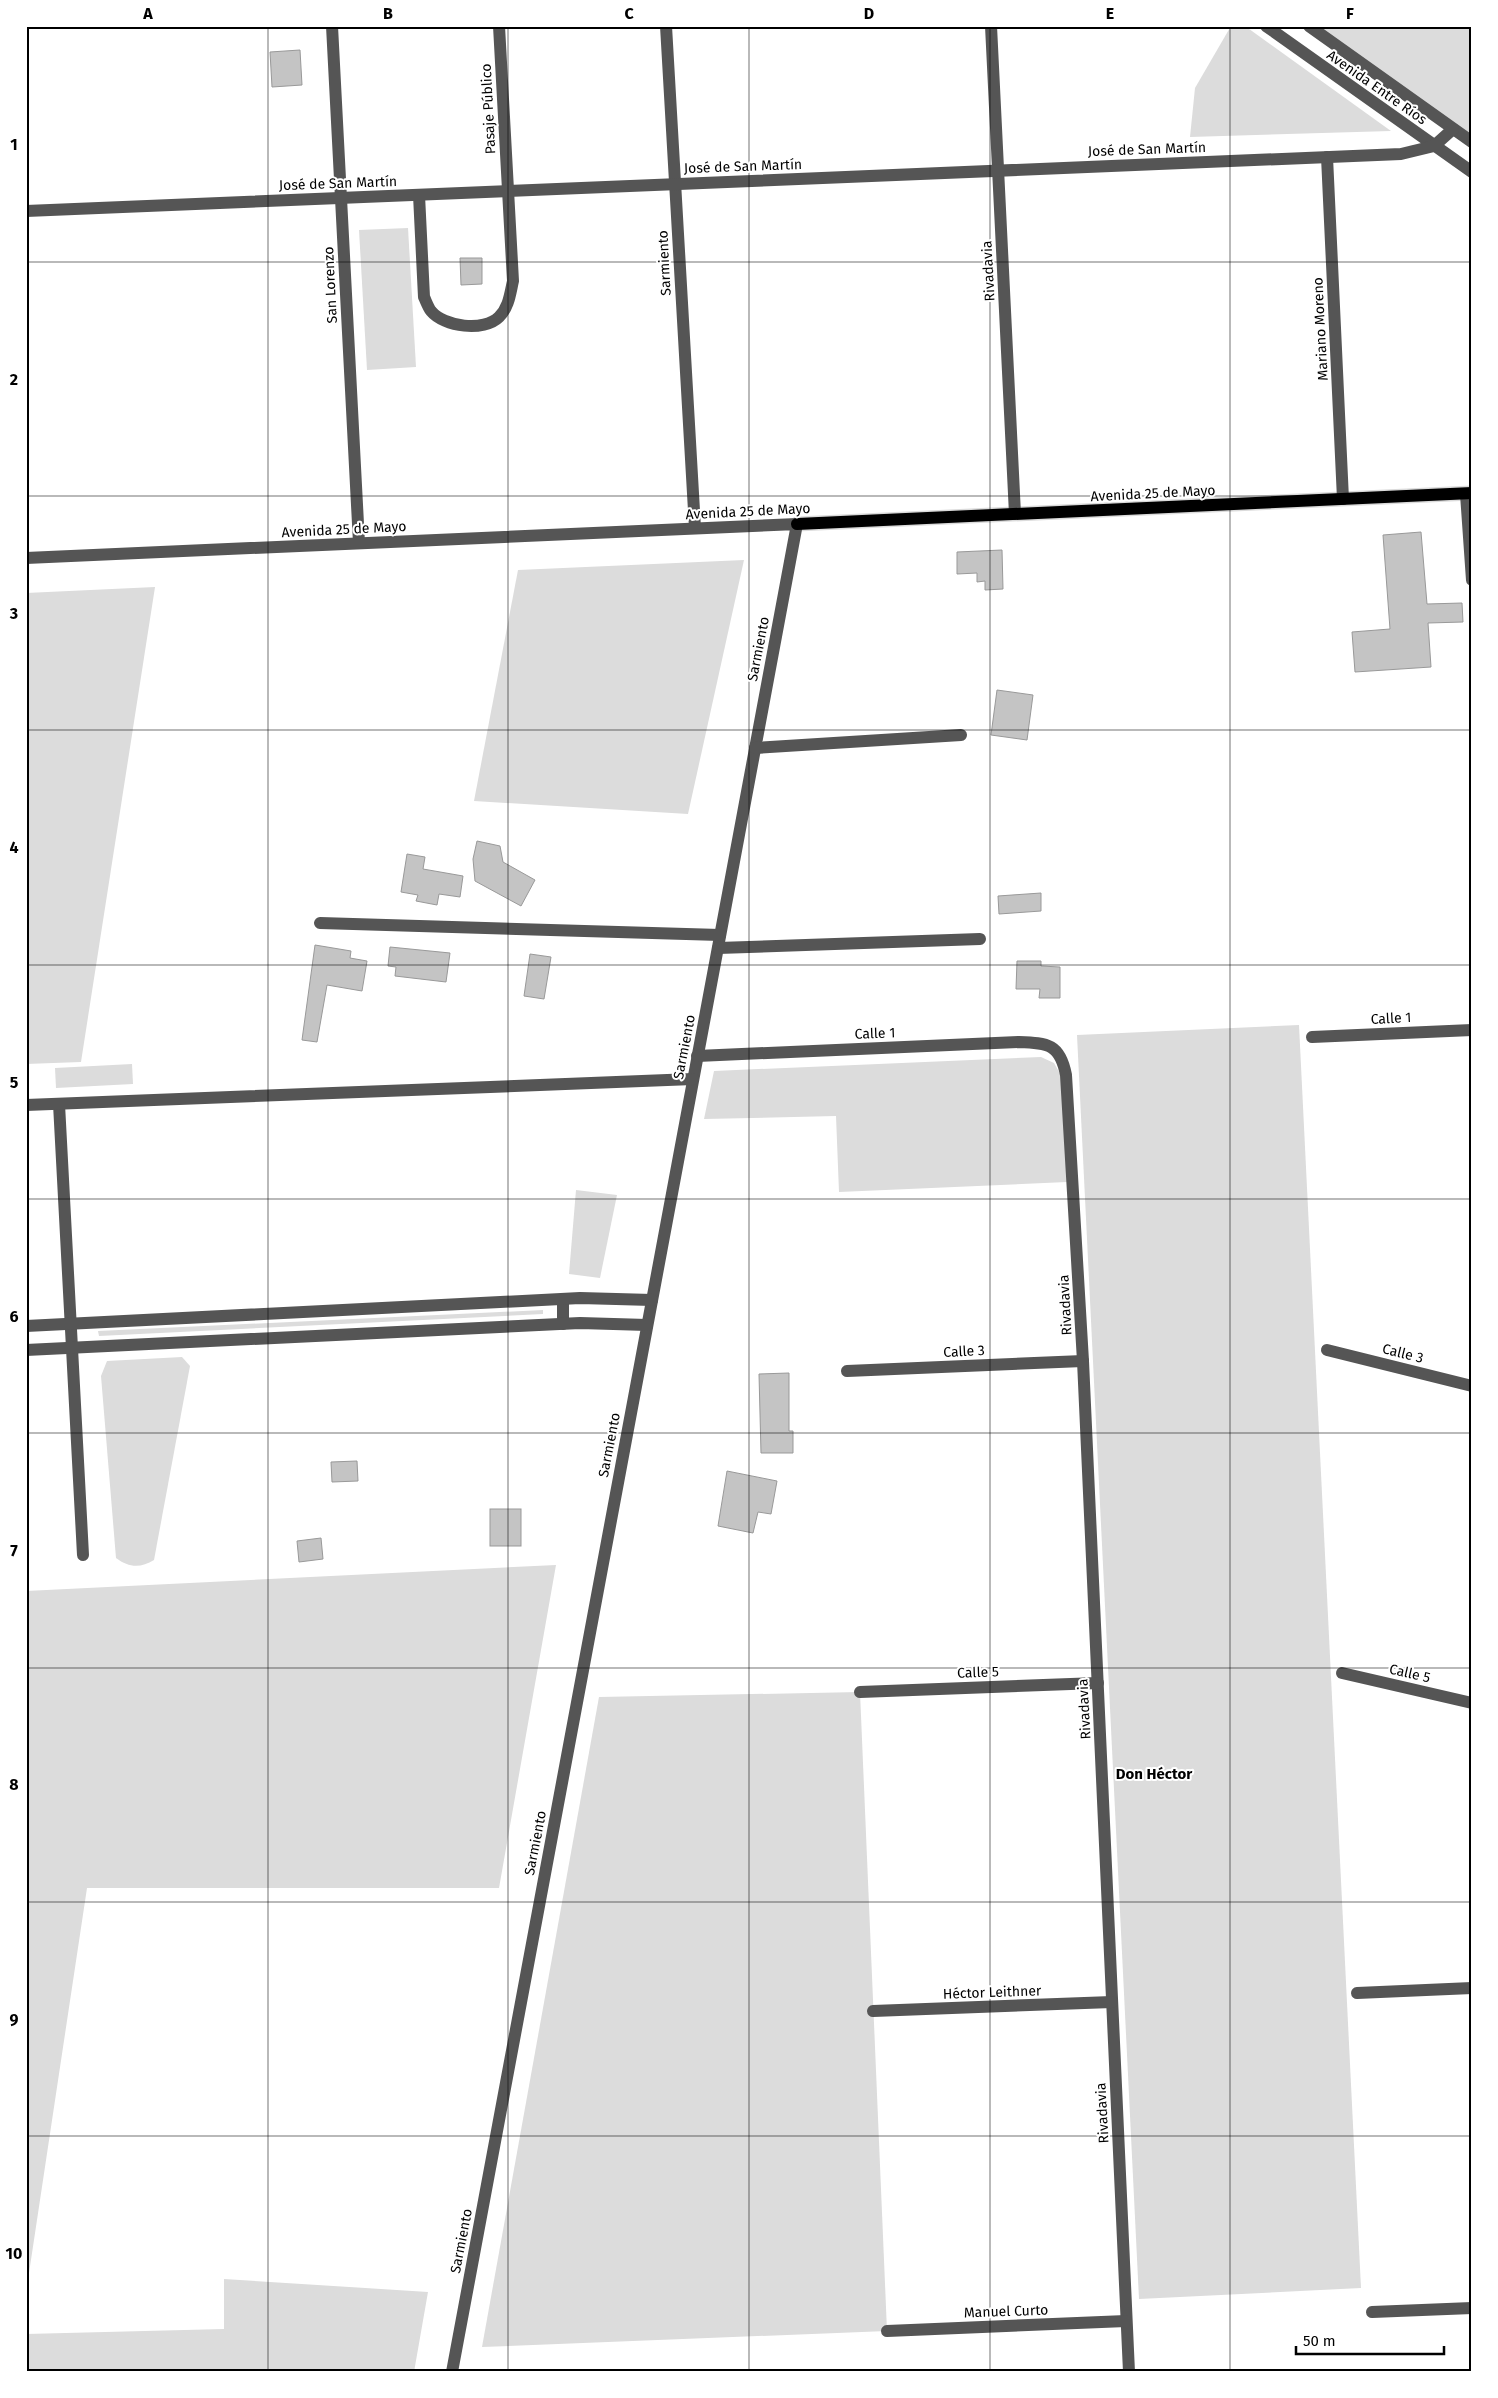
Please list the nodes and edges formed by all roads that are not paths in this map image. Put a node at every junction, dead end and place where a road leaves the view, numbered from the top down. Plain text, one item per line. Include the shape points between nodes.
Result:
1 (332, 26) edge
2 (499, 26) edge
3 (666, 26) edge
4 (991, 26) edge
5 (1266, 26) edge
6 (1309, 26) edge
7 (1453, 129) junction
8 (1472, 142) edge
9 (1434, 146) junction
10 (1327, 157) junction
11 (998, 171) junction
12 (1472, 172) edge
13 (674, 184) junction
14 (508, 191) junction
15 (420, 194) junction
16 (340, 198) junction
17 (26, 211) edge
18 (1469, 493) edge
19 (1343, 499) junction
20 (1015, 514) junction
21 (797, 524) junction
22 (695, 528) junction
23 (359, 543) junction
24 (26, 558) edge
25 (1472, 580) edge
26 (961, 735) dead end
27 (755, 748) junction
28 (320, 923) dead end
29 (980, 939) dead end
30 (719, 941) junction
31 (1472, 1030) edge
32 (1312, 1037) dead end
33 (1054, 1048) joint
34 (697, 1056) junction
35 (693, 1079) junction
36 (59, 1104) junction
37 (26, 1105) edge
38 (563, 1299) junction
39 (652, 1300) junction
40 (71, 1324) junction
41 (563, 1324) junction
42 (647, 1325) junction
43 (26, 1326) edge
44 (72, 1347) junction
45 (26, 1350) edge
46 (1327, 1350) dead end
47 (1083, 1361) junction
48 (847, 1371) dead end
49 (1472, 1386) edge
50 (83, 1555) dead end
51 (1342, 1673) dead end
52 (1098, 1682) junction
53 (860, 1692) dead end
54 (1472, 1703) edge
55 (1472, 1988) edge
56 (1358, 1993) dead end
57 (1112, 2002) junction
58 (873, 2012) dead end
59 (1472, 2308) edge
60 (1372, 2312) dead end
61 (1126, 2322) junction
62 (887, 2331) dead end
63 (452, 2372) edge
64 (1129, 2372) edge

1 - 16 street, San Lorenzo
2 - 14 street, Pasaje Público
3 - 13 street, Sarmiento
4 - 11 street, Rivadavia
5 - 9 street, Avenida Entre Ríos
6 - 7 street, Avenida Entre Ríos
7 - 8 street, Avenida Entre Ríos
7 - 9 street, José de San Martín
9 - 10 street, José de San Martín via 1400,154
9 - 12 street, Avenida Entre Ríos
10 - 11 street, José de San Martín
10 - 19 street, Mariano Moreno
11 - 13 street, José de San Martín
11 - 20 street, Rivadavia
13 - 14 street, José de San Martín
13 - 22 street, Sarmiento
14 - 15 street, José de San Martín
14 - 15 street, Pasaje Público via 513,281 509,301 498,318 481,325 462,326 444,321 431,311 424,297
15 - 16 street, José de San Martín
16 - 17 street, José de San Martín
16 - 23 street, San Lorenzo
18 - 19 main road, Avenida 25 de Mayo
18 - 25 street
19 - 20 main road, Avenida 25 de Mayo
20 - 21 main road, Avenida 25 de Mayo
21 - 22 street, Avenida 25 de Mayo
21 - 27 street, Sarmiento
22 - 23 street, Avenida 25 de Mayo
23 - 24 street, Avenida 25 de Mayo
26 - 27 street
27 - 30 street, Sarmiento
28 - 30 street
29 - 30 street
30 - 34 street, Sarmiento
31 - 32 street, Calle 1
33 - 34 street, Calle 1 via 1019,1042
33 - 47 street, Rivadavia via 1063,1059 1066,1075
34 - 35 street, Sarmiento
35 - 36 street
35 - 39 street, Sarmiento
36 - 37 street
36 - 40 street
38 - 39 street
38 - 40 street
38 - 41 street
39 - 42 street, Sarmiento
40 - 43 street
40 - 44 street
41 - 42 street
41 - 44 street
42 - 63 street, Sarmiento
44 - 45 street
44 - 50 street
46 - 49 street, Calle 3
47 - 48 street, Calle 3
47 - 52 street, Rivadavia
51 - 54 street, Calle 5
52 - 53 street, Calle 5
52 - 57 street, Rivadavia
55 - 56 street
57 - 58 street, Héctor Leithner
57 - 61 street, Rivadavia
59 - 60 street
61 - 62 street, Manuel Curto
61 - 64 street, Rivadavia

